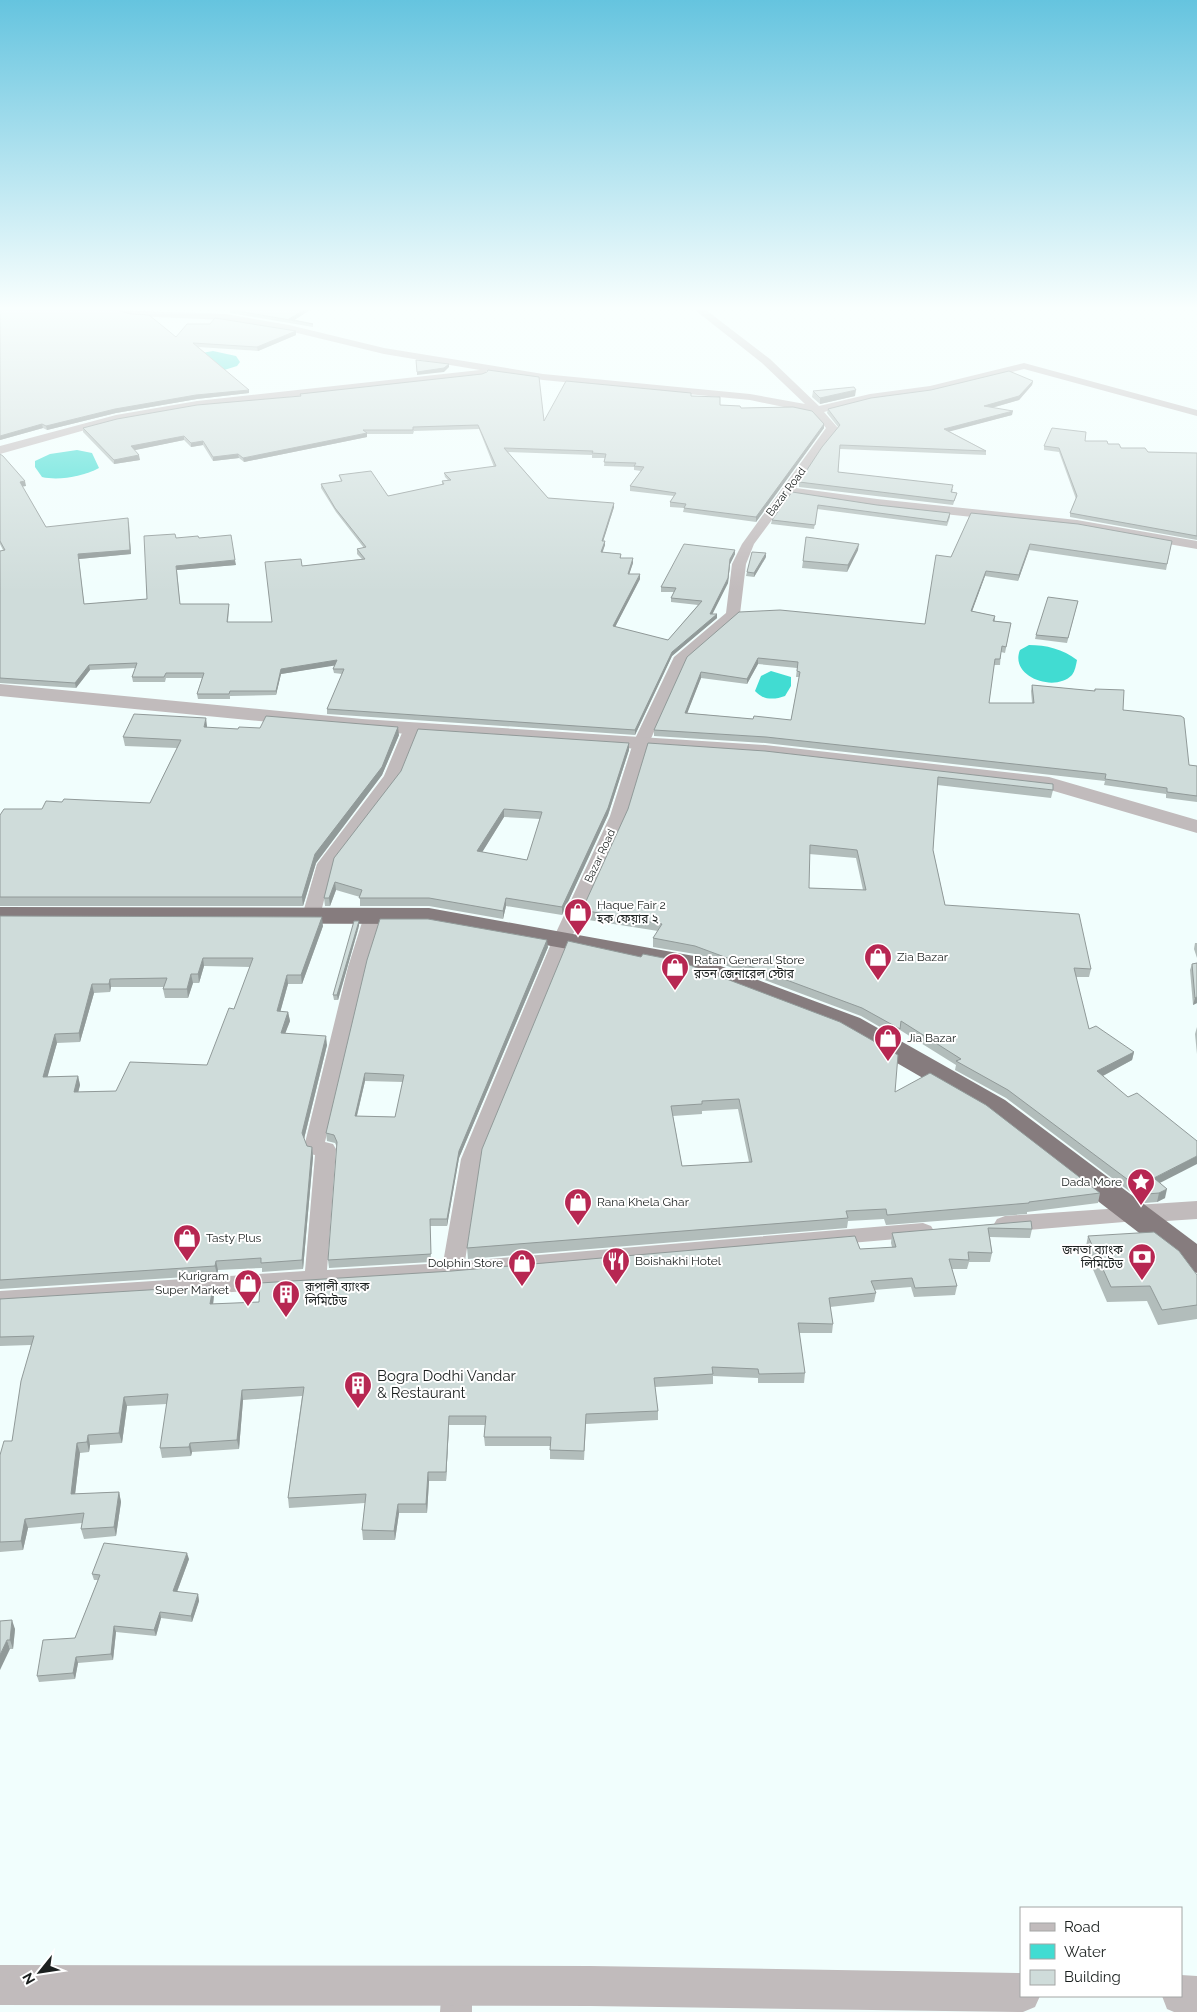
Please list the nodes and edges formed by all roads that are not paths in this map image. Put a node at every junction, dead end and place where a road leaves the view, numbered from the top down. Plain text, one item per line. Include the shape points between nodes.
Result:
1 (198, 404) edge
2 (786, 404) edge
3 (811, 404) edge
4 (840, 404) edge
5 (1163, 404) edge
6 (817, 410) junction
7 (1197, 413) edge
8 (0, 450) edge
9 (788, 490) junction
10 (1197, 544) edge
11 (0, 690) edge
12 (412, 728) junction
13 (641, 743) junction
14 (1197, 827) edge
15 (0, 915) edge
16 (311, 916) junction
17 (373, 916) junction
18 (562, 940) junction
19 (1197, 1210) edge
20 (1136, 1214) junction
21 (980, 1226) edge
22 (941, 1229) edge
23 (1197, 1261) edge
24 (453, 1270) junction
25 (315, 1279) junction
26 (0, 1298) edge
27 (0, 1984) edge
28 (1020, 1993) edge
29 (1182, 1995) edge
30 (1197, 1996) edge
31 (456, 1999) edge

1 - 8 street via 116,418
2 - 6 street
3 - 6 street
4 - 6 street
5 - 7 street
6 - 9 street, Bazar Road via 832,428
9 - 10 street via 877,503 1077,524
9 - 13 street, Bazar Road via 742,557 733,614 679,660
11 - 12 street
12 - 13 street
12 - 16 street via 392,777 325,864
13 - 14 street via 765,751 1048,783
13 - 18 street, Bazar Road via 618,816
15 - 16 highway
16 - 17 highway
17 - 18 highway via 429,916
17 - 25 street via 357,967 315,1143 318,1149 326,1149
18 - 20 highway via 685,962 850,1024 995,1107
18 - 24 street, Bazar Road via 471,1159
19 - 20 street
20 - 21 street
20 - 23 highway
22 - 24 street
24 - 25 street
25 - 26 street
27 - 31 street
28 - 31 street
29 - 30 street

